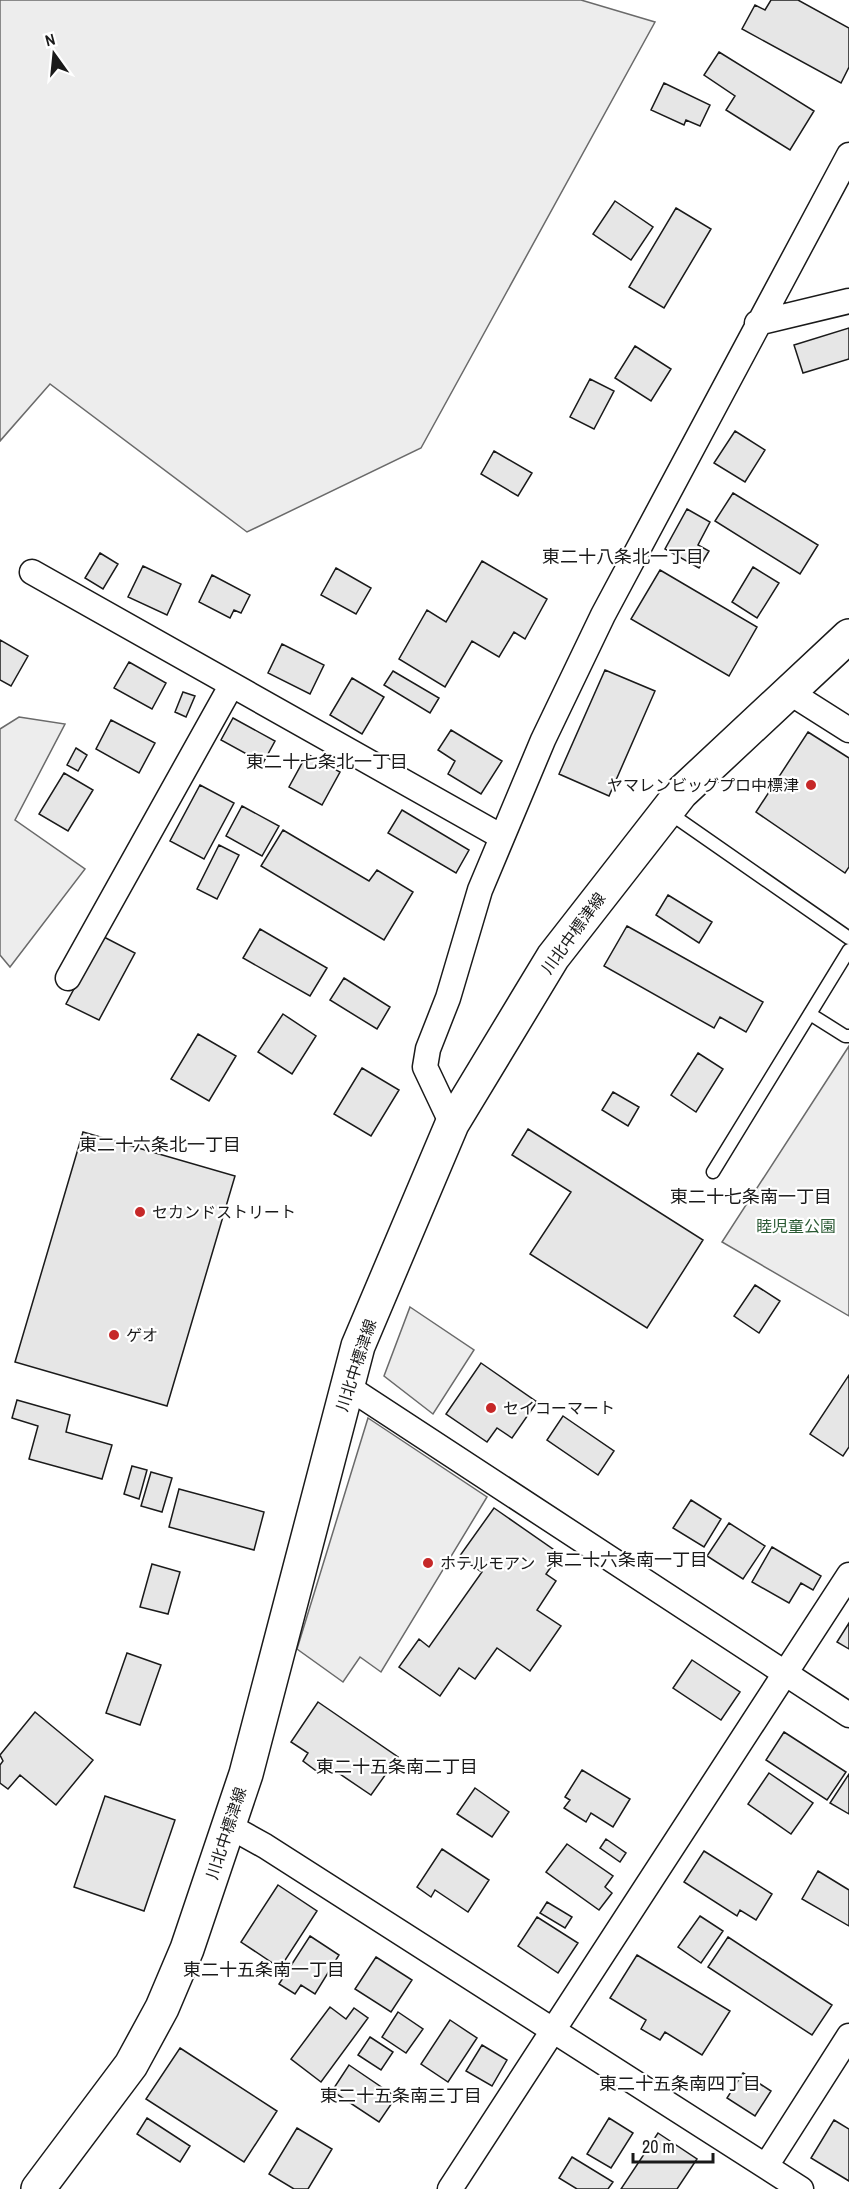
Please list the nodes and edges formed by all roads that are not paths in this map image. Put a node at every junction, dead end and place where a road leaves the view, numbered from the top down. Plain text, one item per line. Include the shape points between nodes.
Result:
1 (849, 155) edge
2 (849, 301) edge
3 (757, 323) junction
4 (32, 572) dead end
5 (849, 636) edge
6 (231, 686) junction
7 (789, 692) junction
8 (849, 730) edge
9 (667, 811) junction
10 (502, 837) junction
11 (849, 938) edge
12 (849, 950) edge
13 (68, 978) dead end
14 (810, 1014) junction
15 (849, 1036) edge
16 (452, 1124) junction
17 (713, 1172) dead end
18 (348, 1387) junction
19 (849, 1575) edge
20 (785, 1672) junction
21 (849, 1715) edge
22 (229, 1826) junction
23 (555, 2031) junction
24 (849, 2036) edge
25 (766, 2166) junction
26 (795, 2187) edge
27 (42, 2188) edge
28 (450, 2189) edge

1 - 3 street
2 - 3 street
3 - 10 street via 603,615
4 - 6 street
5 - 7 main road, 川北中標津線
6 - 10 street
6 - 13 street
7 - 8 street
7 - 9 main road, 川北中標津線 via 681,793
9 - 11 lane
9 - 16 main road, 川北中標津線 via 553,957
10 - 16 street via 480,890 448,998 428,1049 425,1067
12 - 14 lane
14 - 15 lane
14 - 17 lane
16 - 18 main road, 川北中標津線 via 358,1346
18 - 20 street
18 - 22 main road, 川北中標津線
19 - 20 street
20 - 21 street
20 - 23 street
22 - 23 street
22 - 27 main road, 川北中標津線 via 187,1949 162,2008 131,2065
23 - 25 street
23 - 28 street
24 - 25 street
25 - 26 street

